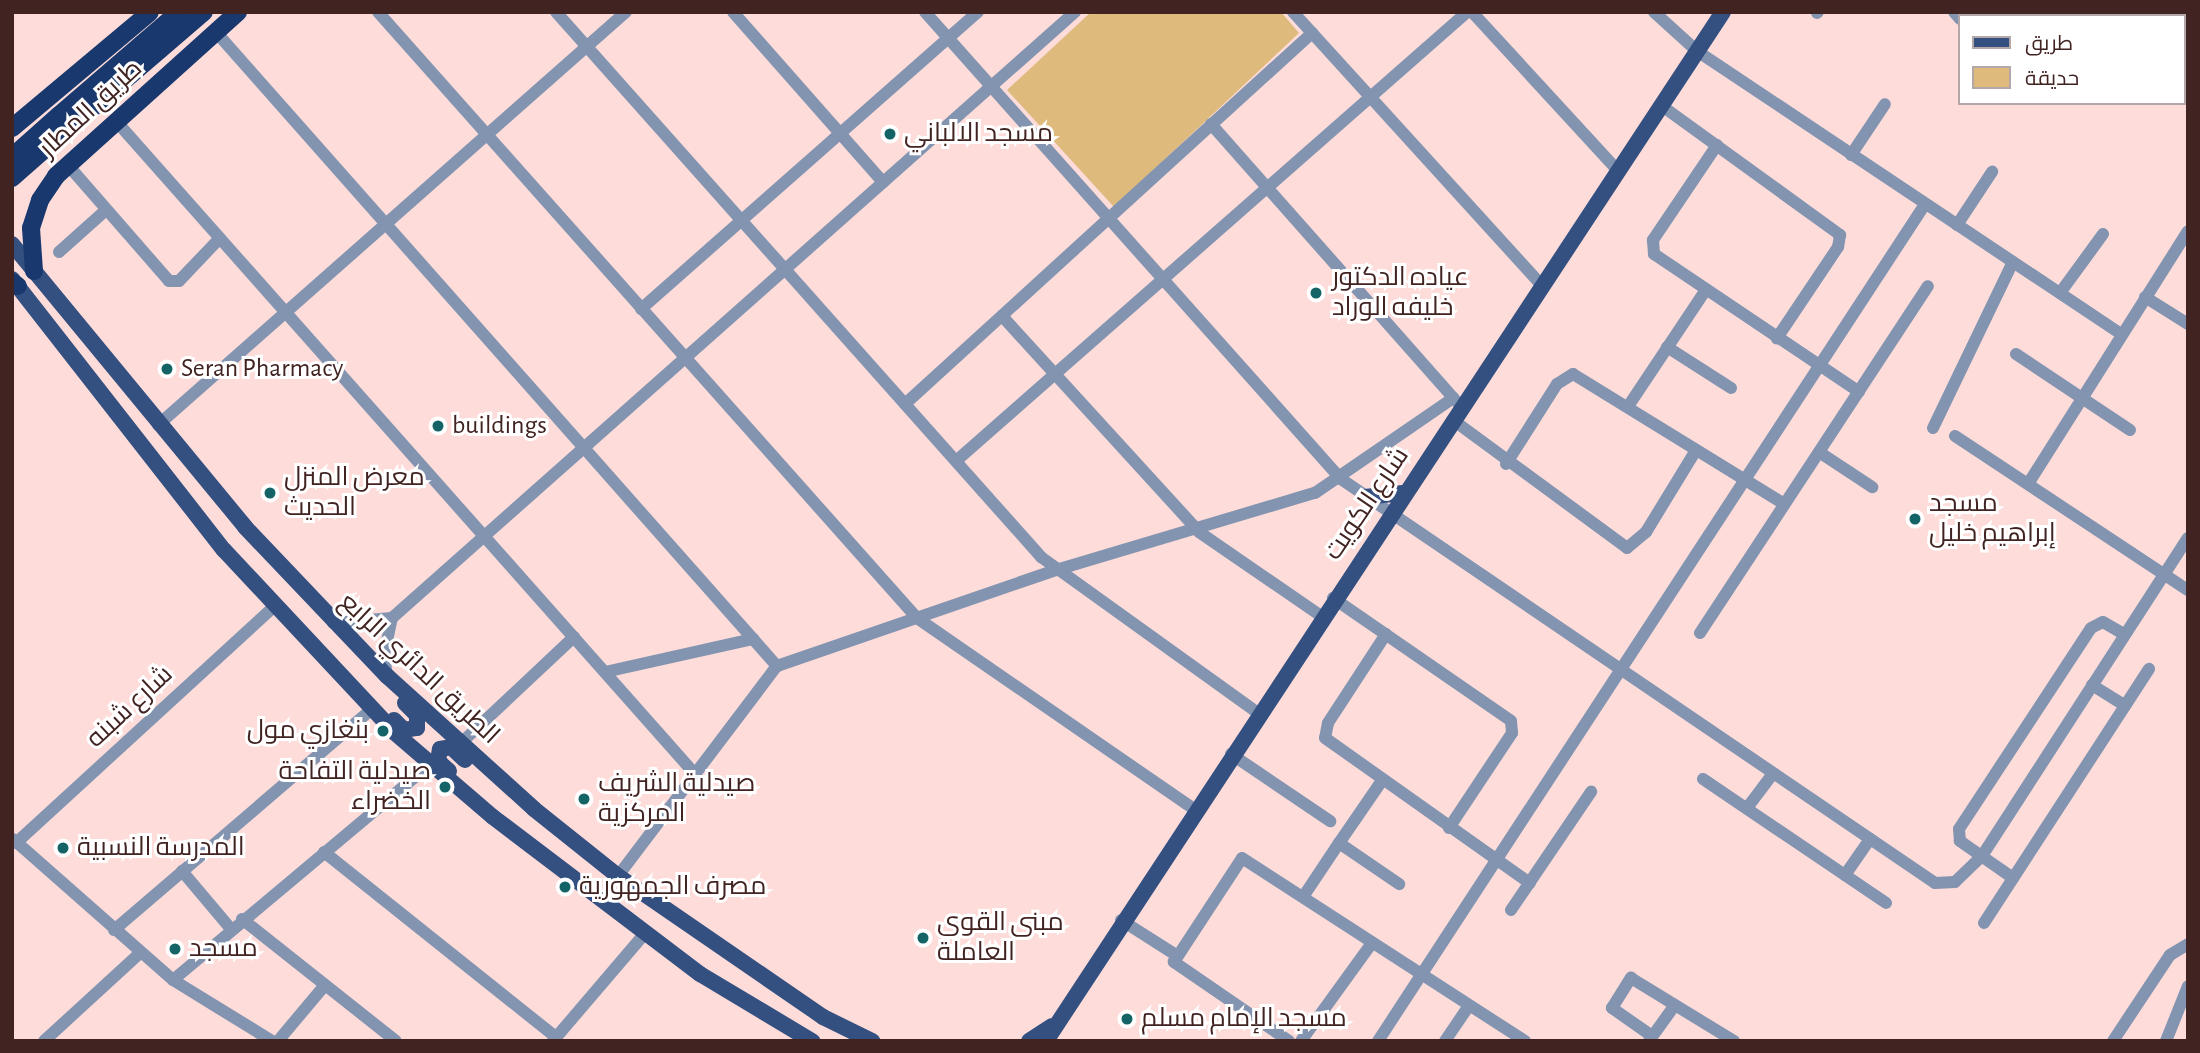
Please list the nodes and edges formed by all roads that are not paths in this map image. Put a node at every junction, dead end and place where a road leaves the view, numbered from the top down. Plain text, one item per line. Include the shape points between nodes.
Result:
1 (179, 12) edge
2 (204, 12) edge
3 (238, 12) edge
4 (377, 12) edge
5 (556, 12) edge
6 (625, 12) edge
7 (733, 12) edge
8 (925, 12) edge
9 (978, 12) edge
10 (1075, 12) edge
11 (1293, 12) edge
12 (1467, 12) edge
13 (1472, 12) edge
14 (1654, 12) edge
15 (1723, 12) edge
16 (137, 16) edge
17 (216, 32) junction
18 (1312, 33) junction
19 (948, 39) junction
20 (587, 47) junction
21 (1697, 51) junction
22 (991, 87) junction
23 (1371, 97) junction
24 (1885, 104) dead end
25 (1662, 106) junction
26 (27, 116) junction
27 (116, 121) junction
28 (1211, 124) junction
29 (12, 128) edge
30 (840, 134) junction
31 (487, 135) junction
32 (1717, 145) junction
33 (1852, 155) junction
34 (12, 157) edge
35 (67, 164) junction
36 (1619, 172) junction
37 (1992, 172) dead end
38 (12, 178) edge
39 (883, 182) junction
40 (1267, 187) junction
41 (1925, 204) junction
42 (106, 209) junction
43 (1108, 219) junction
44 (742, 220) junction
45 (386, 224) junction
46 (1957, 225) junction
47 (2188, 231) edge
48 (2103, 234) dead end
49 (220, 239) junction
50 (12, 244) edge
51 (59, 252) dead end
52 (2013, 262) junction
53 (785, 269) junction
54 (34, 271) junction
55 (1162, 280) junction
56 (14, 282) edge
57 (1928, 286) dead end
58 (1543, 288) junction
59 (1705, 291) junction
60 (2060, 293) junction
61 (2145, 297) junction
62 (641, 309) junction
63 (286, 312) junction
64 (1002, 316) junction
65 (2188, 324) edge
66 (2121, 334) junction
67 (1777, 338) junction
68 (1667, 347) junction
69 (2015, 354) dead end
70 (685, 358) junction
71 (1820, 366) junction
72 (1055, 374) junction
73 (1731, 388) dead end
74 (1859, 392) junction
75 (2080, 397) junction
76 (905, 404) junction
77 (1629, 405) junction
78 (1456, 409) junction
79 (158, 425) junction
80 (1933, 428) dead end
81 (2130, 430) dead end
82 (1955, 436) dead end
83 (584, 448) junction
84 (1696, 450) junction
85 (1819, 452) junction
86 (956, 461) junction
87 (1506, 464) junction
88 (1341, 479) junction
89 (1745, 481) junction
90 (2028, 484) junction
91 (1872, 487) dead end
92 (1403, 494) junction
93 (1365, 497) junction
94 (1784, 504) junction
95 (1390, 514) junction
96 (1199, 531) junction
97 (484, 536) junction
98 (2188, 538) edge
99 (1056, 570) junction
100 (2163, 574) junction
101 (2188, 590) edge
102 (1333, 598) junction
103 (275, 606) junction
104 (1321, 616) junction
105 (392, 618) junction
106 (916, 618) junction
107 (332, 623) junction
108 (1700, 632) dead end
109 (1386, 634) junction
110 (2124, 634) junction
111 (574, 637) junction
112 (753, 639) junction
113 (352, 642) junction
114 (320, 655) junction
115 (777, 666) junction
116 (2149, 669) dead end
117 (605, 672) junction
118 (1620, 672) junction
119 (387, 676) junction
120 (2092, 685) junction
121 (2125, 706) junction
122 (372, 709) junction
123 (1258, 713) junction
124 (461, 743) junction
125 (1231, 754) junction
126 (429, 765) junction
127 (694, 773) junction
128 (1771, 776) junction
129 (1703, 779) dead end
130 (1381, 782) junction
131 (1591, 792) dead end
132 (1747, 808) junction
133 (1194, 810) junction
134 (488, 813) junction
135 (1330, 821) dead end
136 (552, 825) junction
137 (1449, 828) junction
138 (1870, 839) junction
139 (14, 841) edge
140 (1339, 843) junction
141 (324, 852) junction
142 (1982, 856) junction
143 (1496, 861) junction
144 (182, 872) junction
145 (1845, 875) junction
146 (618, 877) junction
147 (2013, 878) junction
148 (1530, 883) junction
149 (1399, 884) dead end
150 (1303, 897) junction
151 (1886, 903) dead end
152 (1511, 909) dead end
153 (242, 919) junction
154 (1121, 920) junction
155 (1984, 923) dead end
156 (231, 929) junction
157 (114, 930) junction
158 (646, 932) junction
159 (1372, 943) junction
160 (2188, 944) edge
161 (140, 953) junction
162 (1176, 955) junction
163 (1420, 974) junction
164 (173, 980) junction
165 (325, 985) junction
166 (2188, 986) edge
167 (1675, 1005) junction
168 (1468, 1007) junction
169 (1054, 1032) edge
170 (1651, 1038) edge
171 (554, 1039) edge
172 (1522, 1040) edge
173 (44, 1041) edge
174 (272, 1041) edge
175 (278, 1041) edge
176 (396, 1041) edge
177 (812, 1041) edge
178 (872, 1041) edge
179 (1029, 1041) edge
180 (1039, 1041) edge
181 (1046, 1041) edge
182 (1289, 1041) edge
183 (1301, 1041) edge
184 (1378, 1041) edge
185 (1445, 1041) edge
186 (1734, 1041) edge
187 (2113, 1041) edge
188 (2165, 1041) edge

1 - 34 highway, bridge
2 - 38 highway, bridge
3 - 17 highway, طريق المطار
4 - 31 street
5 - 20 street
6 - 20 street
7 - 30 street
8 - 19 street
9 - 19 street
10 - 22 street
11 - 18 street
12 - 23 street
13 - 36 street
14 - 21 street
15 - 21 main road, شارع الكويت
16 - 26 highway, طريق المطار
17 - 27 highway, طريق المطار
17 - 45 street
18 - 23 street
18 - 28 street
19 - 22 street
19 - 30 street
20 - 31 street
20 - 44 street
21 - 25 main road, شارع الكويت
21 - 33 street
22 - 39 street
22 - 43 street
23 - 40 street
23 - 58 street
24 - 33 street
25 - 32 street
25 - 36 main road, شارع الكويت
26 - 29 highway, طريق المطار
26 - 35 highway via 34,144 48,158
27 - 35 highway, طريق المطار
27 - 49 street
28 - 40 street
28 - 43 street
30 - 39 street
30 - 44 street
31 - 45 street
31 - 62 street
32 - 59 street via 1652,244 1654,254
32 - 67 street via 1840,235 1838,247
33 - 41 street
35 - 42 street
35 - 54 highway, طريق المطار via 34,214 29,242
36 - 58 main road, شارع الكويت
37 - 46 street
39 - 53 street
40 - 55 street
40 - 78 street
41 - 46 street
41 - 71 street
42 - 49 street via 174,282
42 - 51 street
43 - 55 street
43 - 64 street
44 - 53 street
44 - 62 street
45 - 63 street
45 - 83 street
46 - 52 street
47 - 61 street
48 - 60 street
49 - 63 street
50 - 54 main road, الطريق الدائري الرابع
52 - 60 street
52 - 80 street
53 - 70 street
53 - 76 street
54 - 79 main road, الطريق الدائري الرابع
55 - 72 street
55 - 88 street
56 - 103 main road via 224,550
57 - 74 street
58 - 78 main road, شارع الكويت
59 - 67 street
59 - 68 street
60 - 66 street
61 - 65 street
61 - 66 street
62 - 70 street
63 - 79 street
63 - 97 street
64 - 72 street
64 - 76 street
66 - 75 street
67 - 71 street
68 - 73 street
68 - 77 street
69 - 75 street
70 - 83 street
70 - 106 street
71 - 74 street
71 - 89 street
72 - 86 street
72 - 96 street
74 - 85 street
75 - 81 street
75 - 90 street
76 - 86 street
77 - 84 street
77 - 87 street via 1579,376 1567,376
78 - 87 street
78 - 88 street
78 - 92 main road, شارع الكويت
79 - 107 main road, الطريق الدائري الرابع
82 - 90 street
83 - 97 street
83 - 112 street
84 - 87 street via 1646,532 1626,548
84 - 89 street
85 - 91 street
85 - 94 street
86 - 99 street
88 - 93 street
88 - 96 street
89 - 94 street
89 - 118 street
90 - 100 street
92 - 93 main road
92 - 95 main road, شارع الكويت
93 - 95 street
94 - 108 street
95 - 102 main road, شارع الكويت
95 - 118 street
96 - 99 street
96 - 104 street
97 - 105 street
97 - 111 street
98 - 100 street
99 - 106 street
99 - 123 street
100 - 101 street
100 - 110 street
102 - 104 main road, شارع الكويت
102 - 109 street
103 - 114 main road
103 - 139 street, شارع شبنه
104 - 123 main road, شارع الكويت
105 - 107 street
105 - 119 street via 384,655
106 - 115 street
106 - 133 street
107 - 113 main road, الطريق الدائري الرابع
109 - 130 street via 1324,732 1333,748
109 - 137 street via 1511,721 1512,733
110 - 120 street
110 - 142 street via 2104,622 2091,628 1959,829 1960,841
111 - 117 street
111 - 124 street
112 - 115 street
112 - 117 street
113 - 114 main road via 361,663 417,715 413,731 401,727 343,667
113 - 119 main road, الطريق الدائري الرابع
114 - 122 main road
115 - 127 street
116 - 121 street
117 - 127 street
118 - 128 street
118 - 143 street
119 - 124 main road, الطريق الدائري الرابع
120 - 121 street
120 - 142 street
121 - 147 street
122 - 126 main road
122 - 144 street
123 - 125 main road, شارع الكويت
124 - 136 main road, الطريق الدائري الرابع
125 - 133 main road, شارع الكويت
125 - 135 street
126 - 134 main road
126 - 141 street
127 - 146 street
128 - 132 street
128 - 138 street
129 - 132 street
130 - 137 street
130 - 140 street
131 - 148 street
132 - 145 street
133 - 154 main road, شارع الكويت
134 - 136 main road via 481,797 438,761 440,749 451,747 517,809
134 - 158 main road
136 - 146 main road, الطريق الدائري الرابع
137 - 143 street
138 - 142 street via 1942,885 1961,878
138 - 145 street
139 - 157 street
140 - 149 street
140 - 150 street
141 - 153 street
141 - 171 street
142 - 147 street
143 - 148 street
143 - 163 street
144 - 156 street
144 - 157 street
145 - 151 street
146 - 178 main road, الطريق الدائري الرابع via 823,1017
147 - 155 street
148 - 152 street
150 - 159 street
150 - 162 street via 1242,858
153 - 156 street
153 - 165 street
154 - 162 street
154 - 169 main road, شارع الكويت
156 - 164 street
157 - 161 street
158 - 171 street
158 - 177 main road via 699,974
159 - 163 street
159 - 183 street
160 - 187 street via 2170,955
161 - 164 street
161 - 173 street
162 - 182 street via 1177,967
163 - 168 street
163 - 184 street
164 - 174 street
165 - 175 street
165 - 176 street
166 - 188 street
167 - 170 street
167 - 170 street via 1637,980 1626,981 1612,1008
167 - 186 street
168 - 172 street
168 - 185 street
169 - 179 main road
169 - 180 main road, شارع الكويت
169 - 181 main road, شارع الكويت

